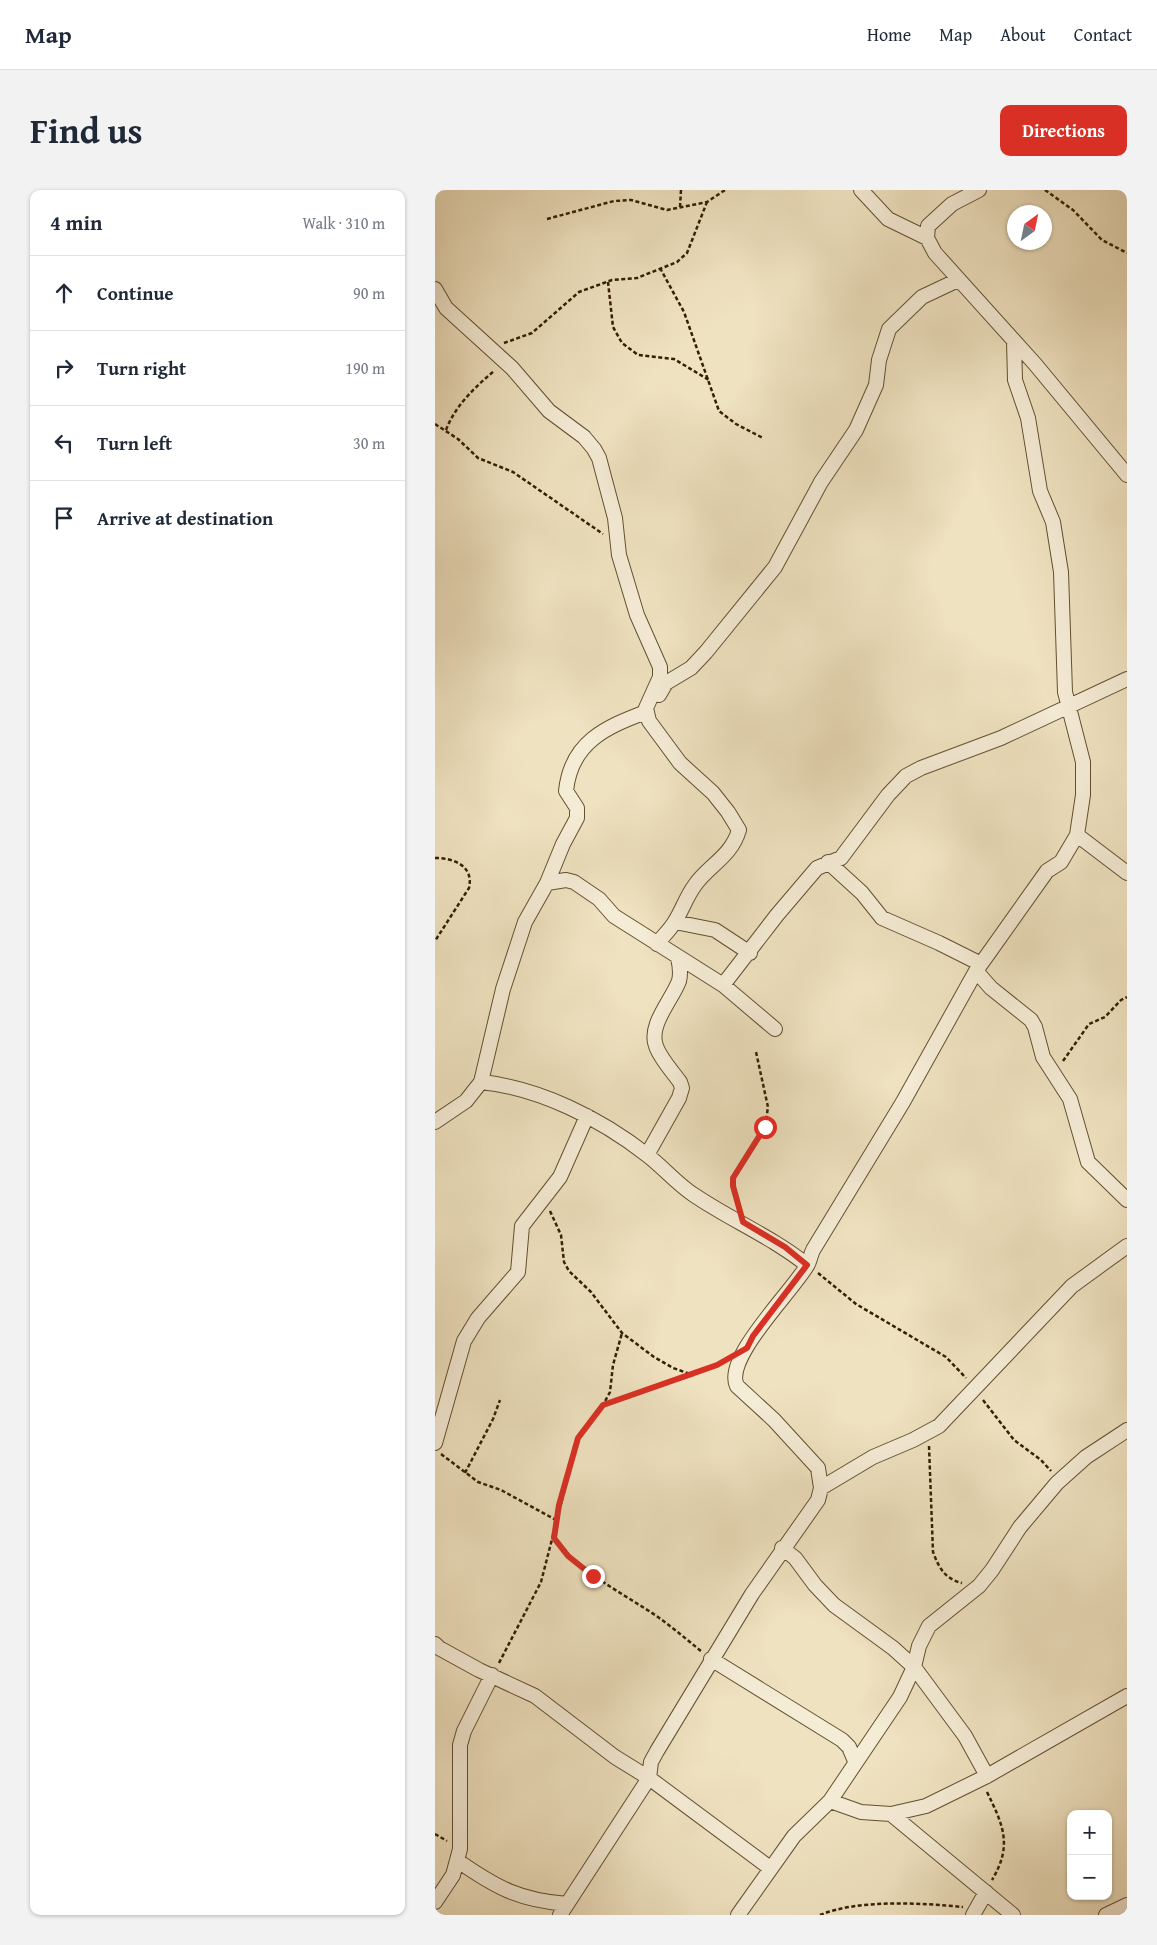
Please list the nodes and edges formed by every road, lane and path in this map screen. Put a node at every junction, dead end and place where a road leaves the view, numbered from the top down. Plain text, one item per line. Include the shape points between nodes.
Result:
1 (681, 190) edge
2 (725, 190) edge
3 (861, 190) edge
4 (979, 190) edge
5 (1045, 190) edge
6 (707, 202) junction
7 (679, 207) junction
8 (547, 219) dead end
9 (927, 238) junction
10 (1127, 253) edge
11 (660, 268) junction
12 (958, 280) junction
13 (608, 282) junction
14 (435, 289) edge
15 (1014, 340) junction
16 (491, 348) junction
17 (505, 362) junction
18 (709, 380) junction
19 (435, 424) edge
20 (446, 430) junction
21 (763, 438) dead end
22 (1127, 475) edge
23 (619, 545) junction
24 (1127, 679) edge
25 (648, 707) junction
26 (1069, 708) junction
27 (1077, 835) junction
28 (435, 858) edge
29 (828, 862) junction
30 (1127, 873) edge
31 (547, 883) junction
32 (675, 922) junction
33 (435, 941) edge
34 (657, 944) junction
35 (750, 953) junction
36 (678, 958) junction
37 (979, 967) junction
38 (723, 985) junction
39 (1127, 997) edge
40 (775, 1029) dead end
41 (756, 1052) dead end
42 (1054, 1074) junction
43 (481, 1082) junction
44 (587, 1116) junction
45 (435, 1122) edge
46 (647, 1155) junction
47 (545, 1198) junction
48 (1127, 1200) edge
49 (743, 1222) junction
50 (1127, 1246) edge
51 (807, 1265) junction
52 (621, 1333) junction
53 (747, 1348) junction
54 (693, 1375) junction
55 (975, 1389) junction
56 (500, 1400) dead end
57 (603, 1405) junction
58 (1127, 1430) edge
59 (928, 1432) junction
60 (438, 1448) edge
61 (465, 1473) junction
62 (1057, 1483) junction
63 (821, 1488) junction
64 (557, 1520) junction
65 (554, 1538) junction
66 (783, 1548) junction
67 (979, 1586) junction
68 (435, 1644) edge
69 (711, 1659) junction
70 (914, 1667) junction
71 (492, 1675) junction
72 (1127, 1696) edge
73 (855, 1761) junction
74 (984, 1777) junction
75 (649, 1778) junction
76 (830, 1801) junction
77 (891, 1814) junction
78 (458, 1861) junction
79 (770, 1868) junction
80 (986, 1892) junction
81 (435, 1902) edge
82 (1127, 1905) edge
83 (542, 1908) edge
84 (564, 1910) edge
85 (975, 1911) edge
86 (738, 1915) edge
87 (820, 1915) edge
88 (1013, 1915) edge
89 (1106, 1915) edge

1 - 7 path
2 - 6 path
3 - 9 street via 888,219
4 - 9 street via 952,204 933,221
5 - 10 path via 1073,210 1102,240
6 - 7 path
6 - 11 path via 687,253 677,262
7 - 8 path via 667,210 631,200
9 - 12 street
11 - 13 path via 637,278
11 - 18 path via 684,312
12 - 15 street
12 - 25 street via 922,297 889,329 879,360 876,385 856,430 821,482 775,567 691,668 672,678
13 - 16 path via 579,292 532,333
13 - 18 path via 613,327 622,343 638,355 674,359
14 - 16 street via 446,308
15 - 22 street
15 - 26 street via 1015,380 1028,418 1040,491 1053,522 1061,572 1065,692
16 - 17 street
17 - 20 path via 465,399
17 - 23 street via 549,411 584,437 594,449 615,518
18 - 21 path via 719,411
19 - 20 path
20 - 23 path via 477,458 513,472
23 - 25 street via 637,615 660,667 660,677
24 - 26 street
25 - 31 street via 616,723 580,750 566,791 578,815
25 - 32 street via 655,730 680,763 713,792 739,830 726,853 687,895
26 - 27 street via 1083,762 1083,794
26 - 29 street via 906,776 841,858
27 - 30 street
27 - 37 street via 1067,855 1047,871
28 - 33 path via 453,859 467,870 471,878 469,888
29 - 35 street via 817,868
29 - 37 street via 862,893 882,918 939,942
31 - 34 street via 574,882 599,899 615,916
31 - 43 street via 525,922 503,989
32 - 34 street
32 - 35 street via 715,930
34 - 36 street
35 - 38 street
36 - 38 street
36 - 46 street via 679,981 654,1037 656,1047 682,1088
37 - 42 street via 991,988 1031,1020 1043,1057
37 - 51 street
38 - 40 street
39 - 42 path via 1105,1017 1089,1024
41 - 49 path via 768,1107 765,1127 733,1178
42 - 48 street via 1070,1099 1088,1162
43 - 44 street via 507,1085
43 - 45 street via 466,1101
44 - 46 street
44 - 47 street via 560,1177
46 - 49 street via 693,1194
47 - 52 path via 561,1235 564,1262 569,1271 591,1292
47 - 60 street via 522,1226 514,1278 478,1318 464,1341
49 - 51 street via 785,1247
50 - 55 street via 1072,1286
51 - 53 street
51 - 55 path via 856,1304 946,1357
52 - 54 path via 654,1358
52 - 57 path via 612,1383
53 - 54 path
53 - 63 street via 735,1375 737,1386 818,1468
54 - 57 path
55 - 59 street via 939,1426
55 - 62 path via 1014,1440 1041,1460
56 - 61 path
57 - 64 path via 578,1438
58 - 62 street via 1086,1457
59 - 63 street via 873,1456
59 - 67 path via 933,1552 938,1567 953,1581
60 - 61 path
61 - 64 path
62 - 67 street via 1020,1527
63 - 66 street via 818,1500
64 - 65 path
65 - 69 path via 568,1556 593,1576 656,1616
65 - 71 path via 541,1582
66 - 69 street
66 - 70 street via 834,1604
67 - 70 street via 929,1626 919,1646
68 - 71 street
69 - 73 street via 841,1740 849,1747
69 - 75 street via 651,1762
70 - 73 street via 900,1697
70 - 74 street via 965,1736
71 - 75 street via 535,1696 615,1757
71 - 78 street via 460,1745
72 - 74 street
73 - 76 street
74 - 77 street via 926,1806
74 - 80 path via 1005,1843 1001,1862
75 - 79 street
75 - 84 street
76 - 77 street via 861,1812
76 - 79 street via 794,1836
77 - 80 street
78 - 81 street
78 - 83 street via 490,1883
79 - 86 street
80 - 85 street
80 - 88 street
82 - 89 street
83 - 84 street
85 - 87 path via 930,1904 869,1906 833,1910

